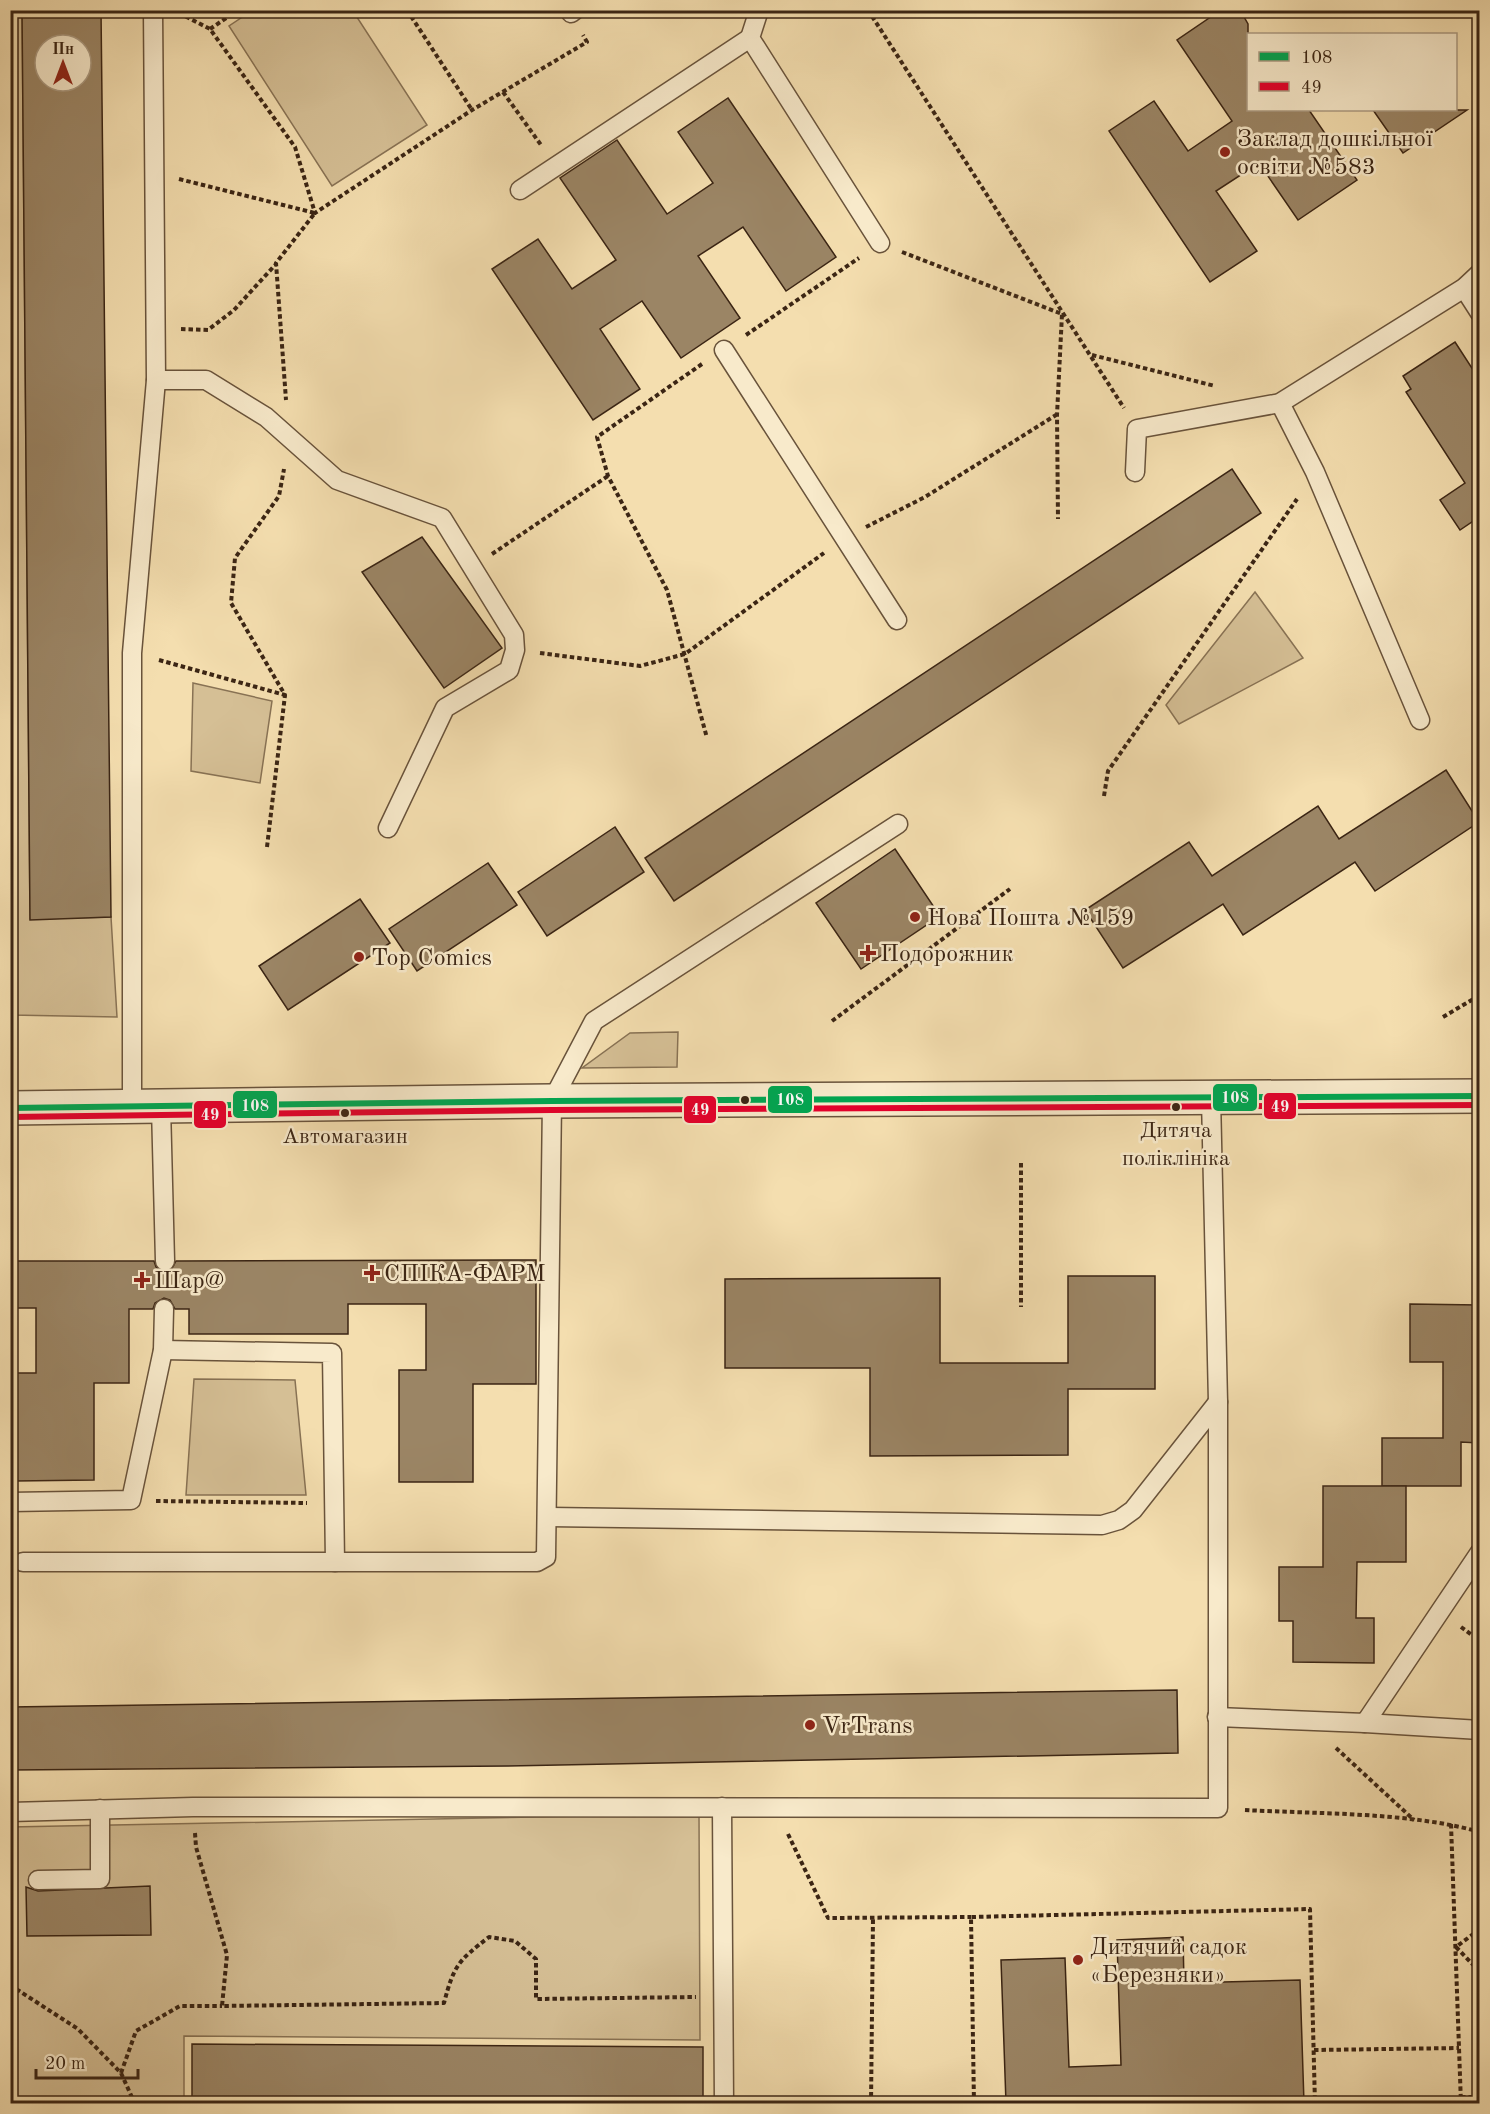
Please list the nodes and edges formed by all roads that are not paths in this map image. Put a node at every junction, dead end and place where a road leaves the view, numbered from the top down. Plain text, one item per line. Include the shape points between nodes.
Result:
1 (153, 10) edge
2 (759, 10) edge
3 (750, 38) junction
4 (526, 186) road end
5 (880, 243) dead end
6 (1479, 273) edge
7 (1464, 288) junction
8 (1479, 313) edge
9 (724, 350) dead end
10 (156, 380) junction
11 (1280, 403) junction
12 (1136, 472) dead end
13 (897, 620) dead end
14 (1420, 720) dead end
15 (898, 824) dead end
16 (388, 828) dead end
17 (1479, 1096) edge
18 (1211, 1098) junction
19 (552, 1101) junction
20 (147, 1107) junction
21 (10, 1108) edge
22 (165, 1261) dead end
23 (164, 1309) dead end
24 (163, 1350) junction
25 (1218, 1402) junction
26 (10, 1502) edge
27 (549, 1517) junction
28 (1479, 1552) edge
29 (23, 1562) dead end
30 (335, 1562) junction
31 (1218, 1717) junction
32 (1365, 1723) junction
33 (1479, 1730) edge
34 (722, 1807) junction
35 (100, 1809) junction
36 (10, 1812) edge
37 (38, 1880) dead end
38 (724, 2103) edge

1 - 10 lane
2 - 3 lane
3 - 4 lane
3 - 5 lane
6 - 7 lane
7 - 8 lane
7 - 11 lane
9 - 13 lane
10 - 16 lane via 206,380 266,417 338,480 442,518 514,635 515,650 509,669 445,708
10 - 20 lane via 132,653
11 - 12 lane via 1137,429
11 - 14 lane via 1315,472
15 - 19 lane via 594,1021
17 - 18 street
18 - 19 street
18 - 25 lane
19 - 20 street
19 - 27 lane
20 - 21 street
20 - 22 lane
23 - 24 lane
24 - 26 lane via 131,1500
24 - 30 lane via 332,1353
25 - 27 lane via 1133,1510 1102,1525
25 - 31 lane
27 - 30 lane via 548,1552 537,1562
28 - 32 lane
29 - 30 lane
31 - 32 lane
31 - 34 lane via 1218,1808
32 - 33 lane
34 - 35 lane
34 - 38 lane
35 - 36 lane
35 - 37 lane via 100,1879

